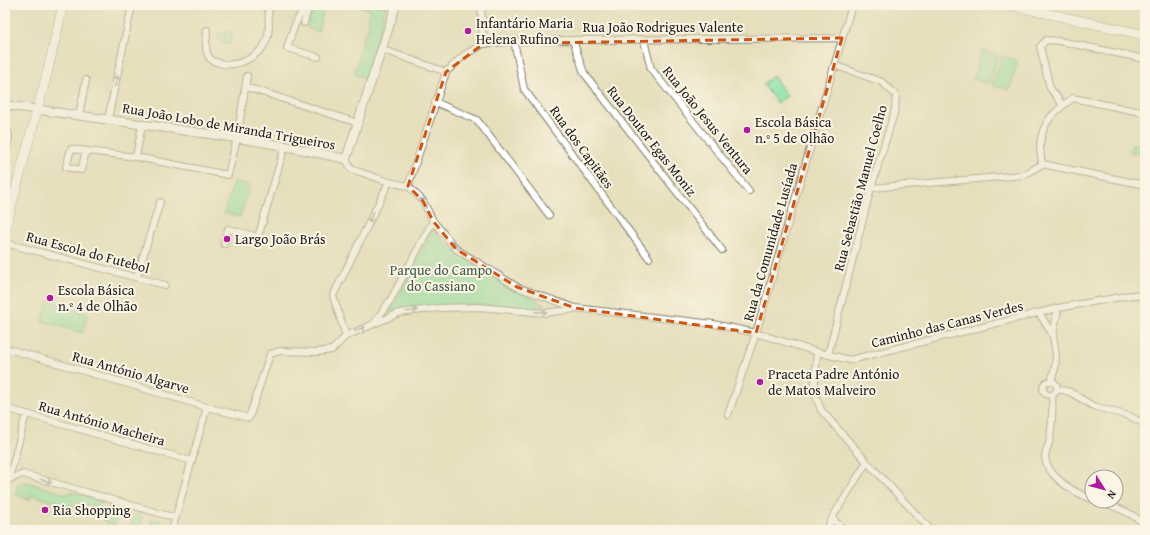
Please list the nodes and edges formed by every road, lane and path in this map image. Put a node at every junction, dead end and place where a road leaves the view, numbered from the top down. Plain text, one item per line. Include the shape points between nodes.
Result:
1 (7, 5) edge
2 (63, 5) edge
3 (132, 5) edge
4 (268, 5) edge
5 (305, 5) edge
6 (308, 5) edge
7 (396, 5) edge
8 (481, 5) edge
9 (852, 5) edge
10 (1013, 5) edge
11 (5, 15) edge
12 (304, 23) dead end
13 (207, 30) dead end
14 (1145, 35) edge
15 (842, 38) junction
16 (573, 40) junction
17 (644, 40) junction
18 (514, 41) junction
19 (483, 44) junction
20 (382, 49) junction
21 (318, 57) dead end
22 (1145, 59) edge
23 (834, 65) junction
24 (446, 72) junction
25 (247, 76) dead end
26 (86, 80) dead end
27 (246, 87) junction
28 (435, 102) junction
29 (5, 105) edge
30 (1063, 105) junction
31 (38, 109) junction
32 (1145, 113) edge
33 (79, 115) junction
34 (108, 119) junction
35 (358, 123) junction
36 (142, 125) junction
37 (5, 127) edge
38 (237, 138) junction
39 (285, 146) junction
40 (86, 150) dead end
41 (5, 152) edge
42 (136, 157) junction
43 (346, 159) junction
44 (1042, 164) junction
45 (389, 182) junction
46 (1145, 185) edge
47 (408, 186) junction
48 (872, 188) junction
49 (749, 191) dead end
50 (160, 202) dead end
51 (549, 215) dead end
52 (433, 221) junction
53 (5, 229) edge
54 (5, 242) edge
55 (224, 244) dead end
56 (722, 250) dead end
57 (649, 258) dead end
58 (136, 276) junction
59 (165, 284) dead end
60 (1145, 298) edge
61 (575, 308) junction
62 (1058, 308) junction
63 (1039, 313) junction
64 (375, 322) junction
65 (756, 333) junction
66 (1053, 335) junction
67 (346, 336) junction
68 (5, 348) edge
69 (817, 352) junction
70 (828, 355) junction
71 (1051, 381) junction
72 (1058, 389) junction
73 (1052, 396) junction
74 (207, 407) junction
75 (5, 408) edge
76 (26, 414) junction
77 (728, 415) dead end
78 (1145, 415) edge
79 (1144, 422) edge
80 (192, 462) junction
81 (868, 462) junction
82 (7, 480) edge
83 (1084, 496) edge
84 (1120, 509) edge
85 (176, 518) junction
86 (832, 518) junction
87 (1145, 525) edge
88 (172, 530) edge
89 (827, 530) edge
90 (844, 530) edge
91 (931, 530) edge

1 - 11 street
2 - 31 main road
34 -> 3 street
4 - 13 street via 268,36 260,50 245,61 234,65 213,61 208,56 206,48
5 - 21 street via 287,48
6 - 12 street
7 - 20 street
8 - 19 street
9 - 15 street, Rua da Comunidade Lusíada
10 - 14 main road
15 - 17 street, Rua João Rodrigues Valente
15 - 23 street, Rua da Comunidade Lusíada
16 - 17 street, Rua João Rodrigues Valente
16 - 18 street, Rua João Rodrigues Valente
16 - 56 street, Rua Doutor Egas Moniz via 584,73
17 - 49 street, Rua João Jesus Ventura via 651,69
18 - 19 street, Rua João Rodrigues Valente
18 - 57 street, Rua dos Capitães via 524,88
19 - 24 street, Rua João Rodrigues Valente via 464,55
20 - 24 street
20 - 35 street
22 - 30 street via 1046,40 1040,47 1050,88
23 - 48 street, Rua Sebastião Manuel Coelho via 882,82 896,95 895,110
23 - 65 street, Rua da Comunidade Lusíada
24 - 28 street, Rua João Rodrigues Valente
25 - 27 street
26 - 33 street
27 - 35 street
27 - 38 street
28 - 47 street, Rua João Rodrigues Valente
28 - 51 street via 477,120
29 - 31 street, Rua João Lobo de Miranda Trigueiros
30 - 32 street via 1073,98
30 - 44 street via 1048,120 1043,130 1040,145
31 - 33 street, Rua João Lobo de Miranda Trigueiros
31 - 53 main road
33 - 34 street, Rua João Lobo de Miranda Trigueiros
34 - 36 street, Rua João Lobo de Miranda Trigueiros
35 - 43 street
36 - 38 street, Rua João Lobo de Miranda Trigueiros
36 - 42 street
37 - 41 street via 9,135
38 - 39 street, Rua João Lobo de Miranda Trigueiros
38 - 42 street via 228,175
39 - 43 street, Rua João Lobo de Miranda Trigueiros
39 - 55 street via 258,237 228,229
40 - 42 street
43 - 45 street, Rua João Lobo de Miranda Trigueiros via 351,169
44 - 46 street
44 - 48 street via 1024,175
45 - 47 street, Rua João Lobo de Miranda Trigueiros
45 -> 67 street via 333,296
52 -> 47 street via 423,201
48 - 70 street, Rua Sebastião Manuel Coelho
50 - 58 street
61 -> 52 street via 517,287 456,249
52 - 64 street via 391,299
54 - 58 street, Rua Escola do Futebol
58 - 59 street, Rua Escola do Futebol
60 - 62 street, Caminho das Canas Verdes via 1132,295
64 -> 61 street via 399,313 439,308 545,313
61 - 65 street, Caminho das Canas Verdes via 713,324
62 - 63 street, Caminho das Canas Verdes
62 - 66 street
63 - 66 street
63 - 70 street, Caminho das Canas Verdes via 850,360
67 -> 64 street
65 - 69 street, Caminho das Canas Verdes
65 - 77 street, Rua da Comunidade Lusíada
66 - 71 street via 1056,355
67 - 74 street, Rua António Algarve via 332,350 280,351 270,354 249,418
68 - 74 street, Rua António Algarve
69 - 70 street, Caminho das Canas Verdes
69 - 81 street via 814,392 821,410
71 - 72 street
71 - 73 street via 1044,384 1043,389 1045,394
72 - 73 street
72 - 79 street via 1070,392 1093,406
73 - 83 street via 1050,440 1045,456 1048,467 1054,476
74 - 80 street
75 - 76 street, Rua António Macheira
76 - 80 street, Rua António Macheira
76 - 82 street
78 - 79 street
80 - 85 street
81 - 86 street
81 - 91 street
82 -> 85 street via 22,474
84 - 87 street
85 - 88 street
86 - 89 street
86 - 90 street

